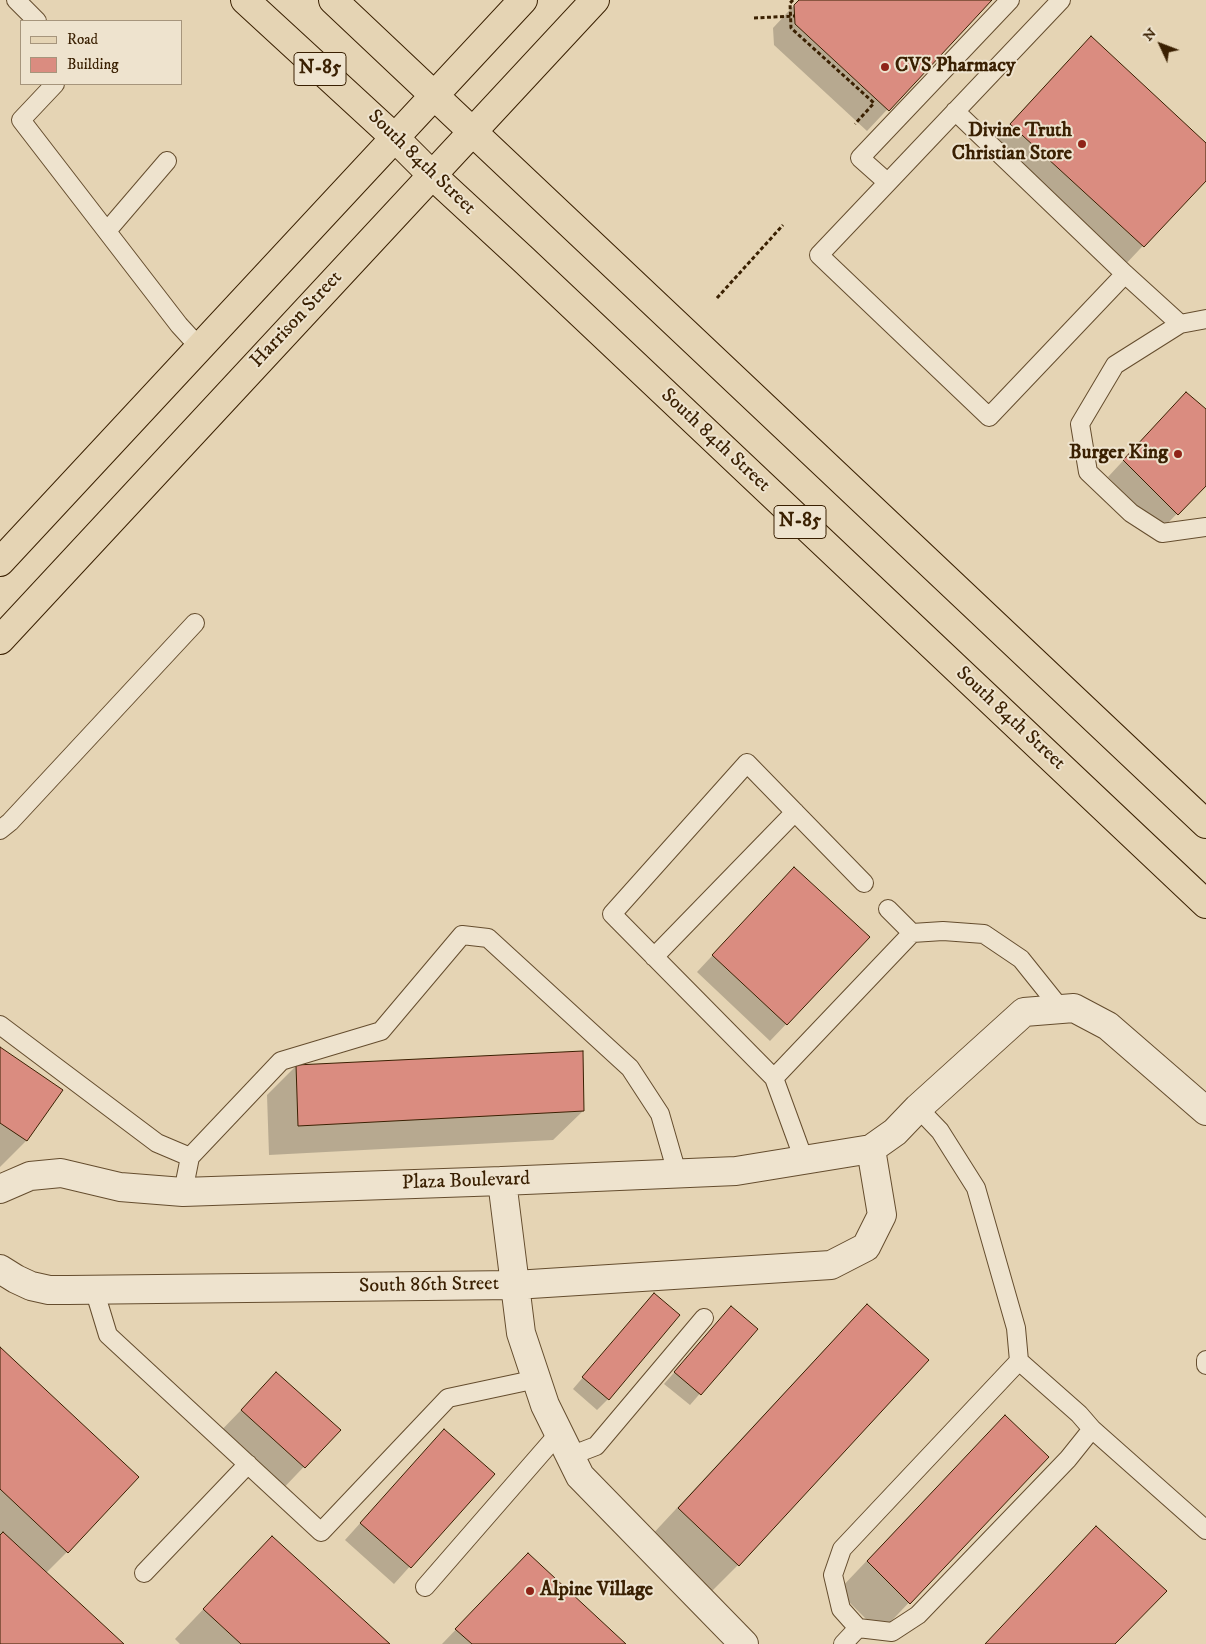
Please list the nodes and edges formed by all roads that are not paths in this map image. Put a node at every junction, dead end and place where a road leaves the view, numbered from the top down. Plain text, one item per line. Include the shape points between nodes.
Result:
1 (16, 0) edge
2 (245, 0) edge
3 (334, 0) edge
4 (523, 0) edge
5 (595, 0) edge
6 (1010, 0) edge
7 (1061, 0) edge
8 (36, 20) edge
9 (54, 85) edge
10 (435, 95) junction
11 (955, 111) junction
12 (474, 131) junction
13 (396, 138) junction
14 (167, 161) dead end
15 (432, 175) junction
16 (887, 182) junction
17 (107, 231) junction
18 (1125, 274) junction
19 (1206, 319) edge
20 (1180, 324) junction
21 (200, 348) junction
22 (1206, 527) edge
23 (0, 562) edge
24 (195, 624) dead end
25 (0, 640) edge
26 (795, 812) junction
27 (1206, 824) edge
28 (0, 830) edge
29 (864, 883) dead end
30 (1206, 904) edge
31 (888, 909) dead end
32 (912, 933) junction
33 (654, 957) junction
34 (1061, 1009) junction
35 (0, 1025) edge
36 (774, 1078) junction
37 (918, 1108) junction
38 (1206, 1110) edge
39 (870, 1149) junction
40 (190, 1157) junction
41 (804, 1160) junction
42 (677, 1173) junction
43 (502, 1181) junction
44 (0, 1188) edge
45 (183, 1192) junction
46 (0, 1269) edge
47 (515, 1285) junction
48 (94, 1289) junction
49 (704, 1318) dead end
50 (1206, 1360) edge
51 (1019, 1361) junction
52 (1206, 1365) edge
53 (537, 1380) junction
54 (1092, 1429) junction
55 (564, 1444) junction
56 (248, 1464) junction
57 (1206, 1530) edge
58 (144, 1573) dead end
59 (425, 1587) dead end
60 (858, 1628) junction
61 (744, 1644) edge
62 (843, 1644) edge

1 - 8 lane
2 - 13 main road, South 84th Street / N-85
3 - 10 main road, N-85
4 - 10 main road
5 - 12 main road, Harrison Street
6 - 16 lane via 860,158
7 - 11 lane
9 - 17 lane via 21,120
10 - 12 main road, N-85
10 - 13 main road
11 - 16 lane
11 - 18 lane
12 - 15 main road, Harrison Street
12 - 27 main road, N-85
13 - 15 main road, South 84th Street / N-85
13 - 21 main road
14 - 17 lane
15 - 25 main road, Harrison Street
15 - 30 main road, South 84th Street / N-85
16 - 18 lane via 819,255 989,417
17 - 21 lane
18 - 20 lane
19 - 20 lane
20 - 22 lane via 1115,365 1080,424 1088,472 1131,513 1162,533
21 - 23 main road
24 - 28 lane
26 - 29 lane
26 - 33 lane
26 - 33 lane via 747,763 612,914
31 - 32 lane
32 - 34 lane via 984,934 1021,958
32 - 36 lane
33 - 36 lane
34 - 37 street, Plaza Boulevard via 1024,1012
34 - 38 street, Plaza Boulevard via 1074,1008 1108,1026
35 - 40 lane via 157,1143
36 - 41 lane
37 - 39 street, Plaza Boulevard via 894,1132
37 - 51 lane via 940,1131 976,1188 1016,1328
39 - 41 street, Plaza Boulevard
39 - 47 street via 882,1215 866,1247 831,1265
40 - 42 lane via 281,1061 382,1031 462,935 488,938 630,1068 660,1114
40 - 45 lane
41 - 42 street, Plaza Boulevard via 736,1171
42 - 43 street, Plaza Boulevard
43 - 45 street, Plaza Boulevard
43 - 47 street
44 - 45 street, Plaza Boulevard via 30,1176 61,1173 120,1187
46 - 48 street, South 86th Street via 31,1286 49,1290
47 - 48 street, South 86th Street
47 - 53 street, South 86th Street via 521,1333
48 - 56 lane via 108,1335
49 - 55 lane via 596,1446
50 - 52 lane
51 - 54 lane
51 - 60 lane via 842,1549 833,1575 841,1609
53 - 55 street, South 86th Street
53 - 56 lane via 448,1398 321,1532
54 - 57 lane
54 - 60 lane via 1068,1459 918,1615 892,1632
55 - 59 lane
55 - 61 street, South 86th Street via 580,1476
56 - 58 lane
60 - 62 lane

